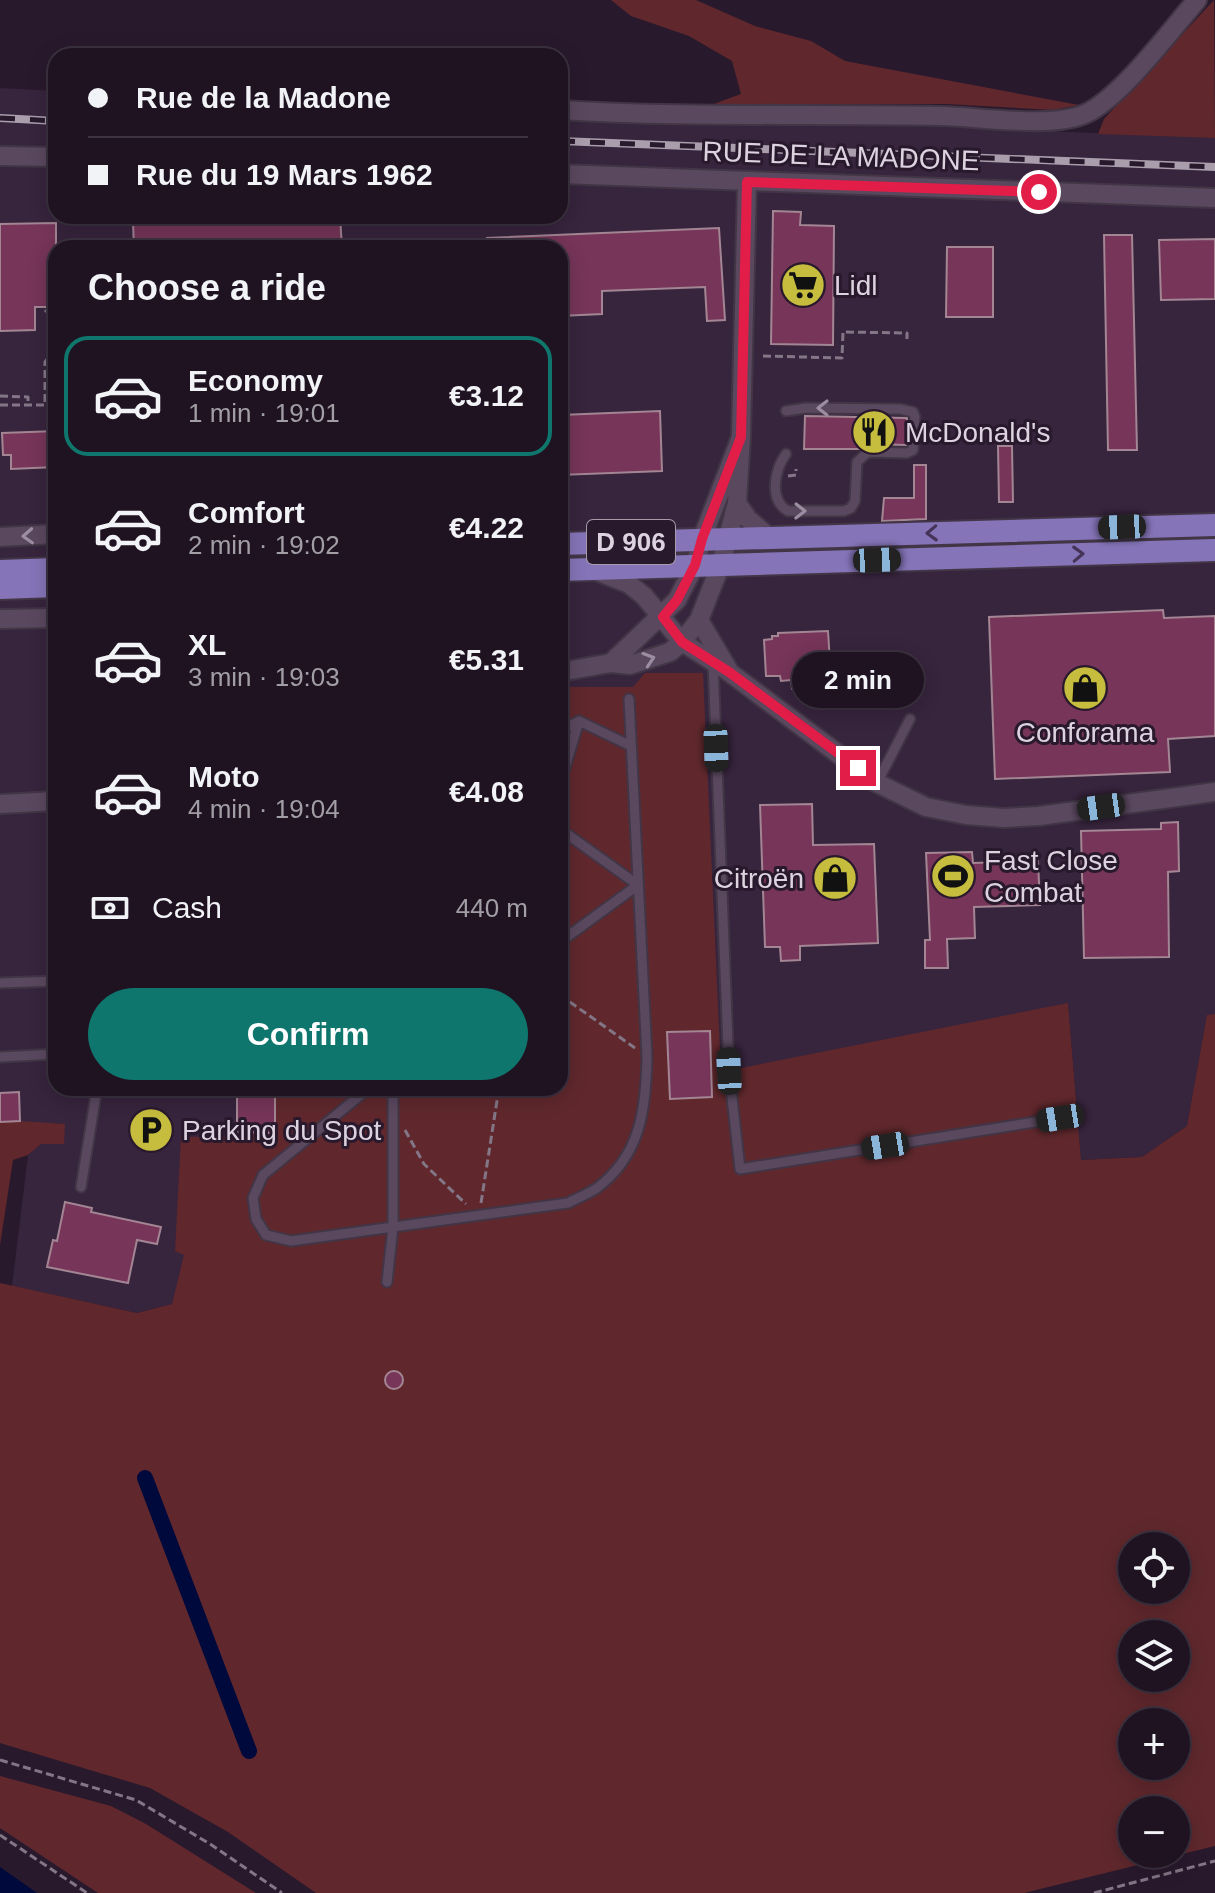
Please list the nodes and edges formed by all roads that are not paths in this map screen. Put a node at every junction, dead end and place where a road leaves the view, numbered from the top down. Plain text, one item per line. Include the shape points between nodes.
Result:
1 (1197, 0) edge
2 (568, 111) edge
3 (0, 156) edge
4 (48, 157) edge
5 (568, 174) edge
6 (747, 182) junction
7 (1215, 198) edge
8 (786, 411) dead end
9 (741, 437) junction
10 (786, 454) dead end
11 (737, 503) junction
12 (1215, 525) edge
13 (48, 534) edge
14 (0, 537) edge
15 (728, 538) junction
16 (770, 538) junction
17 (702, 539) junction
18 (568, 544) edge
19 (1215, 550) edge
20 (721, 564) junction
21 (695, 565) junction
22 (591, 569) junction
23 (568, 570) edge
24 (48, 571) edge
25 (7, 579) edge
26 (48, 585) edge
27 (663, 617) junction
28 (48, 618) edge
29 (0, 619) edge
30 (699, 620) junction
31 (682, 642) junction
32 (611, 663) junction
33 (721, 667) junction
34 (568, 671) edge
35 (629, 699) dead end
36 (910, 719) dead end
37 (579, 721) junction
38 (568, 727) edge
39 (631, 746) junction
40 (568, 757) edge
41 (877, 783) junction
42 (1215, 792) edge
43 (48, 801) edge
44 (8, 803) edge
45 (568, 835) edge
46 (638, 885) junction
47 (568, 936) edge
48 (48, 981) edge
49 (0, 983) edge
50 (48, 1054) edge
51 (0, 1057) edge
52 (96, 1096) edge
53 (359, 1096) edge
54 (393, 1096) edge
55 (1060, 1118) dead end
56 (81, 1187) dead end
57 (393, 1227) junction
58 (387, 1282) dead end

1 - 2 street via 1111,98 1086,114 1058,121
3 - 4 street
5 - 6 street, RUE DE LA MADONE
6 - 7 street, RUE DE LA MADONE
6 - 9 street
10 -> 8 lane via 776,467 780,507 844,511 855,501 857,462 868,452 913,450 915,417 900,409
9 - 11 street
9 - 17 street
11 - 15 street
11 - 16 street
12 -> 16 main road, D 906
13 -> 14 street
15 - 16 main road, D 906
15 - 17 main road, D 906
15 - 20 street
17 - 18 main road, D 906
17 - 21 street
20 -> 19 main road, D 906
20 - 21 main road, D 906
20 - 30 street
21 - 22 main road, D 906
21 - 27 street
22 - 23 main road, D 906
22 - 27 street via 629,584
24 - 25 main road
25 - 26 main road
27 - 30 street
27 - 31 street
27 - 32 street
28 - 29 street
30 - 31 street
30 - 33 street
32 -> 31 street via 630,665 670,652
31 - 33 street
32 - 34 street
33 - 41 street
33 - 55 lane via 729,1071 740,1169
35 - 39 lane
36 - 41 lane
37 - 38 lane
37 - 39 lane
37 - 40 lane
39 - 46 lane
41 - 42 street via 926,807 1004,818
43 - 44 street
45 - 46 lane
46 - 47 lane
46 - 57 lane via 646,1101 640,1129 625,1158 597,1188 568,1203
48 - 49 lane
50 - 51 lane
52 - 56 lane
53 - 57 lane via 263,1175 253,1198 256,1219 266,1235 291,1241
54 - 57 lane
57 - 58 lane

